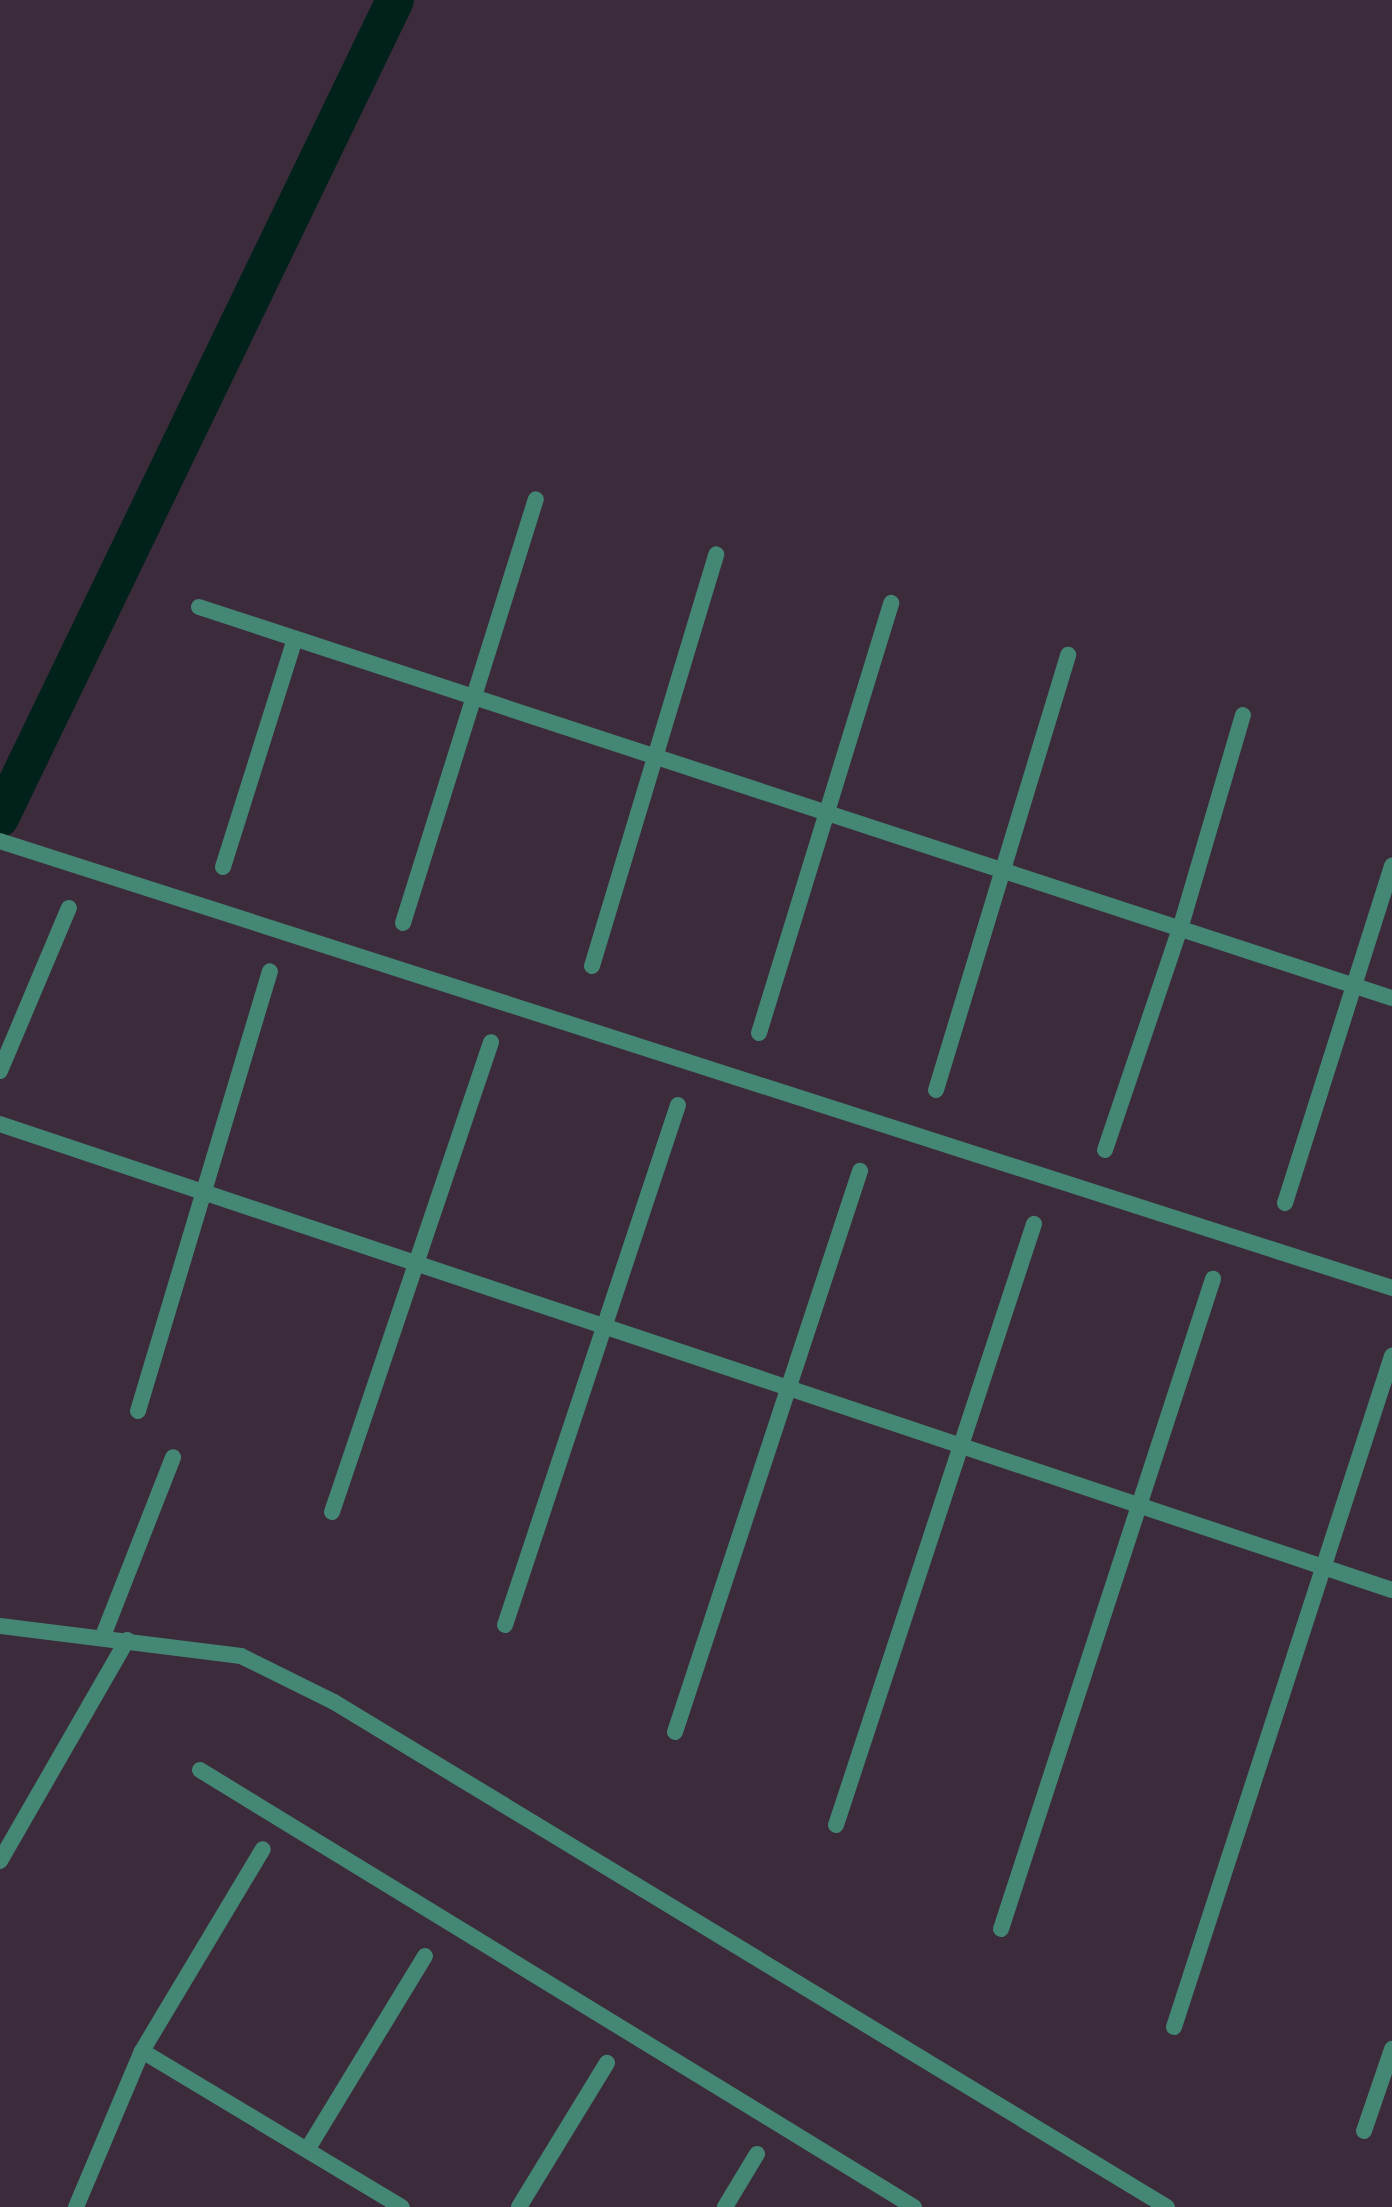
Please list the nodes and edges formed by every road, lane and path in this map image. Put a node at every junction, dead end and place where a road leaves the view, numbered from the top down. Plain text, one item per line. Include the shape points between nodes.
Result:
1 (536, 499) dead end
2 (716, 554) dead end
3 (891, 603) dead end
4 (199, 607) dead end
5 (295, 639) junction
6 (1068, 655) dead end
7 (475, 698) junction
8 (1243, 715) dead end
9 (654, 756) junction
10 (829, 814) junction
11 (0, 841) edge
12 (1392, 866) edge
13 (223, 867) dead end
14 (1005, 871) junction
15 (69, 908) dead end
16 (403, 923) dead end
17 (1180, 929) junction
18 (592, 966) dead end
19 (270, 971) dead end
20 (1354, 986) junction
21 (1392, 998) edge
22 (759, 1033) dead end
23 (491, 1042) dead end
24 (0, 1071) edge
25 (936, 1090) dead end
26 (678, 1105) dead end
27 (0, 1124) edge
28 (1105, 1150) dead end
29 (860, 1171) dead end
30 (205, 1190) junction
31 (1285, 1203) dead end
32 (1034, 1224) dead end
33 (418, 1262) junction
34 (1213, 1279) dead end
35 (1392, 1288) edge
36 (608, 1326) junction
37 (1392, 1356) edge
38 (791, 1388) junction
39 (138, 1411) dead end
40 (961, 1445) junction
41 (173, 1457) dead end
42 (1142, 1506) junction
43 (332, 1512) dead end
44 (1324, 1568) junction
45 (1392, 1590) edge
46 (505, 1625) dead end
47 (0, 1626) edge
48 (103, 1636) junction
49 (127, 1640) junction
50 (675, 1732) dead end
51 (200, 1770) dead end
52 (836, 1825) dead end
53 (263, 1849) dead end
54 (0, 1861) edge
55 (1001, 1929) dead end
56 (425, 1956) dead end
57 (1174, 2027) dead end
58 (1392, 2049) edge
59 (142, 2051) junction
60 (607, 2063) dead end
61 (1364, 2131) dead end
62 (307, 2150) junction
63 (757, 2154) dead end
64 (76, 2207) edge
65 (402, 2207) edge
66 (519, 2207) edge
67 (725, 2207) edge
68 (914, 2207) edge
69 (1167, 2207) edge

1 - 7 street
2 - 9 street
3 - 10 street
4 - 5 street
5 - 7 street
5 - 13 street
6 - 14 street
7 - 9 street
7 - 16 street
8 - 17 street
9 - 10 street
9 - 18 street
10 - 14 street
10 - 22 street
11 - 35 street
12 - 20 street
14 - 17 street
14 - 25 street
15 - 24 street
17 - 20 street
17 - 28 street
19 - 30 street
20 - 21 street
20 - 31 street
23 - 33 street
26 - 36 street
27 - 30 street
29 - 38 street
30 - 33 street
30 - 39 street
32 - 40 street
33 - 36 street
33 - 43 street
34 - 42 street
36 - 38 street
36 - 46 street
37 - 44 street
38 - 40 street
38 - 50 street
40 - 42 street
40 - 52 street
41 - 48 street
42 - 44 street
42 - 55 street
44 - 45 street
44 - 57 street
47 - 48 street
48 - 49 street
49 - 54 street
49 - 69 street via 241,1656 334,1702
51 - 68 street
53 - 59 street
56 - 62 street
58 - 61 street
59 - 62 street
59 - 64 street
60 - 66 street
62 - 65 street
63 - 67 street

